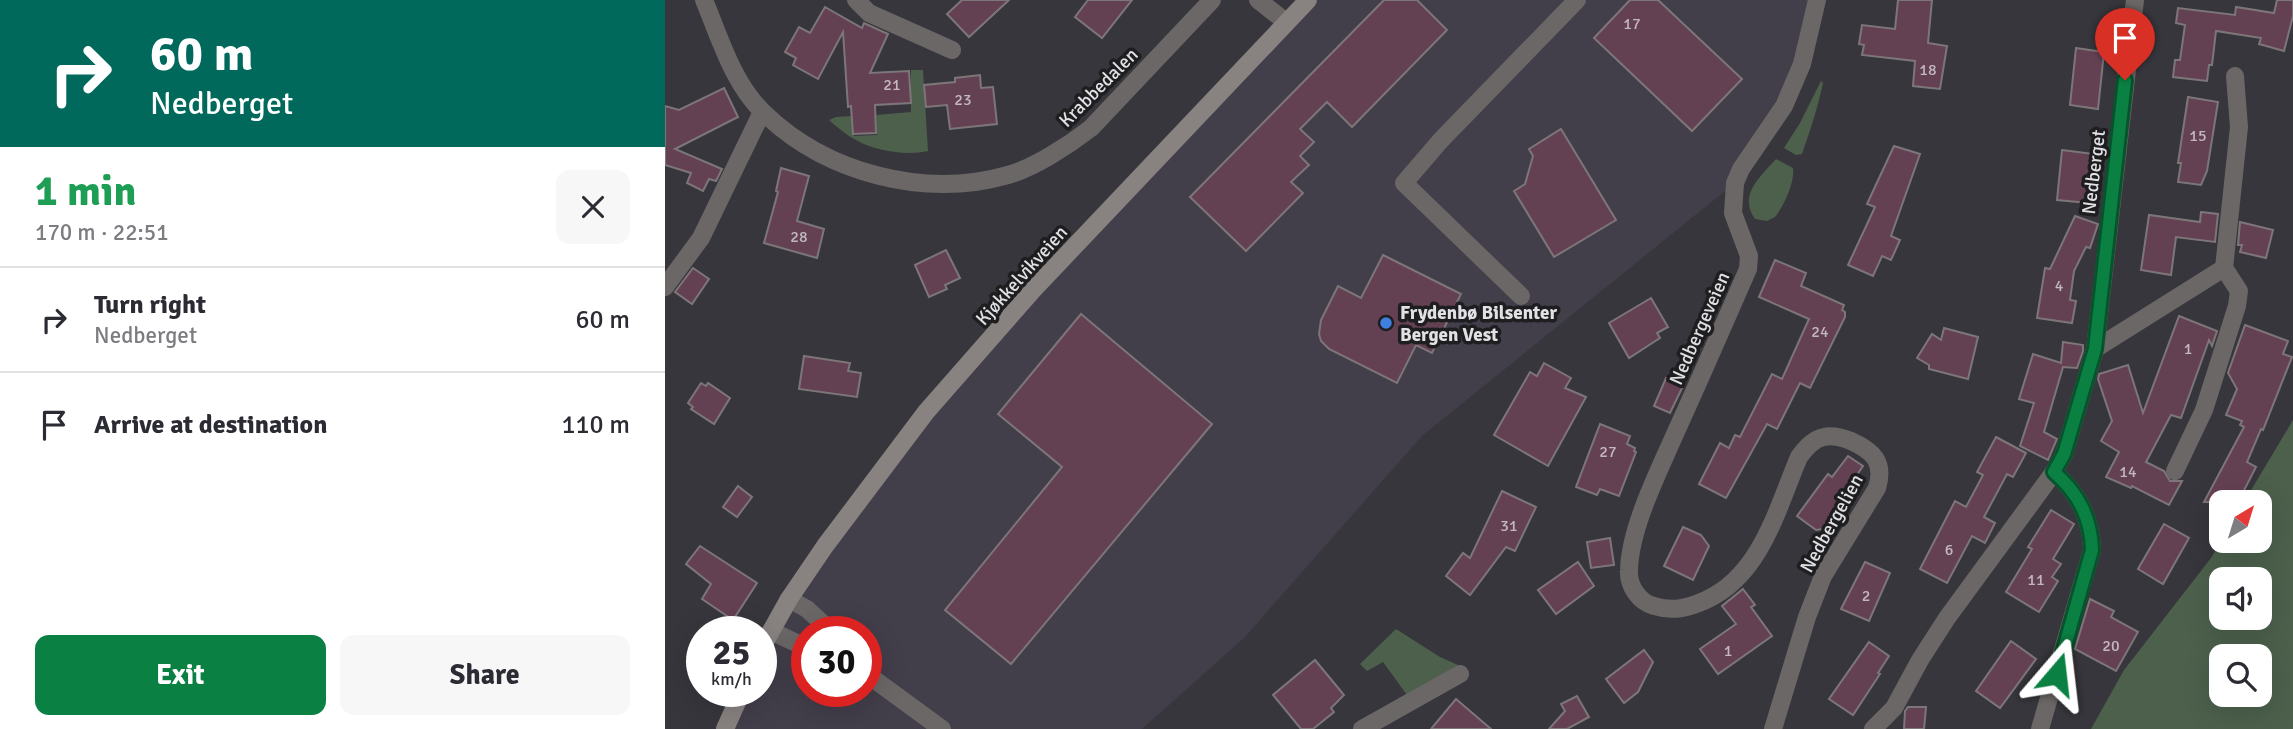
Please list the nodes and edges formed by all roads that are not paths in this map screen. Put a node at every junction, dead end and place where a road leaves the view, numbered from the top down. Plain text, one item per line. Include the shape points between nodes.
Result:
1 (705, 0) edge
2 (856, 0) edge
3 (1212, 0) edge
4 (1258, 0) edge
5 (1308, 0) edge
6 (1577, 0) edge
7 (1817, 0) edge
8 (2135, 0) edge
9 (1286, 22) junction
10 (952, 50) dead end
11 (2235, 76) dead end
12 (762, 112) junction
13 (2224, 268) junction
14 (665, 287) edge
15 (1521, 296) dead end
16 (2095, 349) junction
17 (2175, 471) dead end
18 (2054, 472) junction
19 (789, 599) junction
20 (1640, 599) joint
21 (815, 616) edge
22 (777, 620) edge
23 (1460, 674) dead end
24 (882, 685) edge
25 (735, 707) edge
26 (725, 729) edge
27 (942, 729) edge
28 (1362, 729) edge
29 (1773, 729) edge
30 (1873, 729) edge
31 (2039, 729) edge

1 - 12 street, Krabbedalen via 736,75
2 - 10 street via 869,13
3 - 12 street, Krabbedalen via 1091,128 1068,146 1010,175 944,183 893,180 838,163
4 - 9 street
5 - 9 main road, Kjøkkelvikveien
6 - 15 street via 1404,183
7 - 20 street, Nedbergeveien via 1802,64 1784,106 1735,183 1733,213 1749,256 1748,269 1653,486 1633,543 1629,572
8 - 16 street, Nedberget
9 - 19 main road, Kjøkkelvikveien via 1033,290 926,412
11 - 13 street via 2239,127
12 - 14 street via 701,238
13 - 16 street
13 - 17 street via 2239,291 2238,306 2204,410
16 - 18 street, Nedberget via 2064,454
18 - 30 street via 1947,618 1894,708
18 - 31 street via 2081,502 2092,531 2092,550
19 - 21 street
19 - 22 main road, Kjøkkelvikveien
20 - 29 street, Nedbergelien via 1673,610 1717,595 1742,575 1761,548 1798,457 1807,446 1833,437 1867,449 1878,463 1877,488 1823,576
23 - 28 street
24 - 27 street
25 - 26 main road

